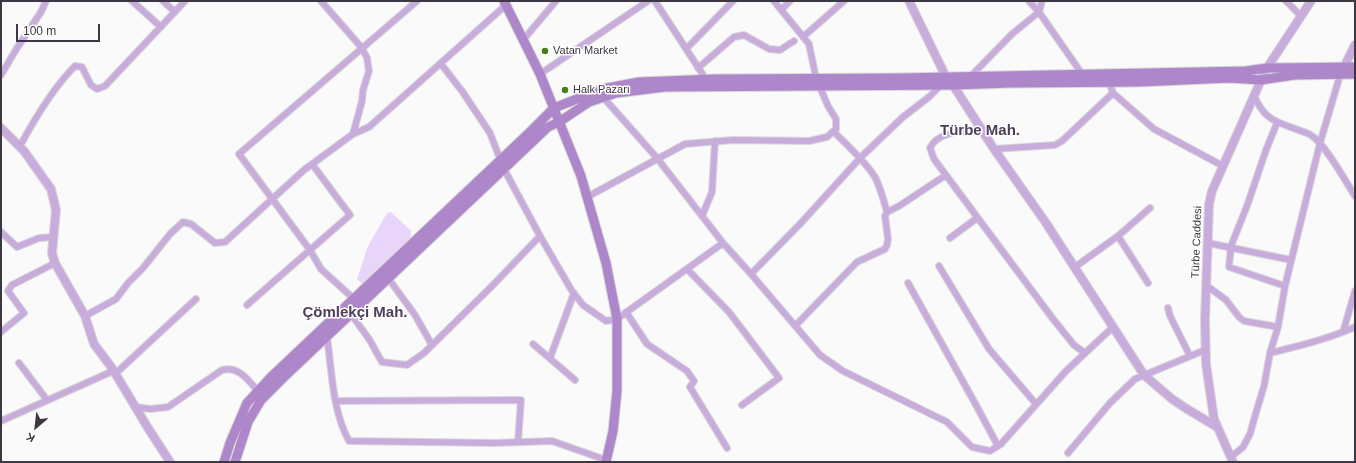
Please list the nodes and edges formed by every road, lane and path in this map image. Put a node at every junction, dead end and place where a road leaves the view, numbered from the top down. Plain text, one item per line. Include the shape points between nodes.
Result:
1 (46, 1) edge
2 (132, 1) edge
3 (163, 1) edge
4 (185, 1) edge
5 (321, 1) edge
6 (417, 1) edge
7 (556, 1) edge
8 (648, 1) edge
9 (655, 1) edge
10 (733, 1) edge
11 (774, 1) edge
12 (790, 1) edge
13 (844, 1) edge
14 (909, 1) edge
15 (1029, 1) edge
16 (1042, 1) edge
17 (1286, 1) edge
18 (1311, 1) edge
19 (505, 3) edge
20 (781, 10) junction
21 (175, 12) junction
22 (1039, 12) junction
23 (1301, 16) junction
24 (161, 27) junction
25 (803, 37) junction
26 (523, 40) junction
27 (794, 41) dead end
28 (1355, 45) edge
29 (362, 48) junction
30 (686, 49) junction
31 (440, 64) junction
32 (1355, 67) edge
33 (698, 68) junction
34 (1267, 68) junction
35 (1342, 70) junction
36 (540, 74) junction
37 (1082, 74) junction
38 (1355, 74) edge
39 (1, 76) edge
40 (970, 76) junction
41 (946, 77) junction
42 (1261, 80) junction
43 (817, 82) junction
44 (1109, 82) junction
45 (709, 83) junction
46 (940, 85) junction
47 (953, 85) junction
48 (1113, 93) junction
49 (1254, 95) junction
50 (603, 97) junction
51 (554, 108) junction
52 (559, 122) junction
53 (1277, 123) junction
54 (1, 128) edge
55 (981, 129) junction
56 (834, 132) junction
57 (353, 134) junction
58 (715, 141) junction
59 (1320, 143) junction
60 (20, 146) junction
61 (994, 149) junction
62 (657, 158) junction
63 (859, 159) junction
64 (312, 164) junction
65 (502, 165) junction
66 (1223, 166) junction
67 (946, 176) junction
68 (1355, 196) edge
69 (587, 197) junction
70 (272, 199) junction
71 (1150, 208) dead end
72 (887, 212) junction
73 (702, 216) junction
74 (977, 218) junction
75 (1, 232) edge
76 (540, 236) junction
77 (1118, 236) junction
78 (54, 237) junction
79 (950, 238) dead end
80 (723, 243) junction
81 (1208, 243) junction
82 (1231, 248) junction
83 (310, 250) junction
84 (1291, 260) junction
85 (56, 263) junction
86 (939, 266) dead end
87 (1075, 267) junction
88 (687, 269) junction
89 (751, 274) junction
90 (388, 278) junction
91 (908, 283) dead end
92 (1148, 283) dead end
93 (1207, 286) junction
94 (1285, 286) junction
95 (1355, 291) edge
96 (574, 293) junction
97 (196, 299) dead end
98 (354, 299) junction
99 (247, 305) dead end
100 (1168, 308) dead end
101 (626, 312) junction
102 (351, 314) junction
103 (85, 316) junction
104 (617, 319) junction
105 (795, 326) junction
106 (1113, 327) junction
107 (1278, 327) junction
108 (1355, 327) edge
109 (1, 332) edge
110 (1343, 332) junction
111 (327, 337) junction
112 (533, 344) dead end
113 (432, 345) junction
114 (1205, 350) junction
115 (1084, 353) junction
116 (1270, 353) junction
117 (1190, 356) junction
118 (550, 358) junction
119 (19, 363) dead end
120 (114, 372) junction
121 (1144, 374) junction
122 (575, 380) dead end
123 (258, 391) junction
124 (47, 400) junction
125 (336, 401) junction
126 (1036, 404) junction
127 (742, 405) dead end
128 (136, 407) junction
129 (1, 421) edge
130 (1217, 427) junction
131 (518, 442) junction
132 (998, 446) junction
133 (727, 448) dead end
134 (1068, 453) dead end
135 (1232, 460) edge
136 (606, 461) edge
137 (170, 462) edge
138 (224, 462) edge
139 (235, 462) edge

1 - 39 street
2 - 24 street
3 - 21 street
4 - 21 street
5 - 29 street
6 - 29 street
7 - 26 street
8 - 36 street
9 - 30 street
10 - 30 street
11 - 20 street
12 - 20 street
13 - 25 street
14 - 41 street
15 - 22 street
16 - 22 street
17 - 23 street
18 - 23 street, Türbe Caddesi
19 - 26 main road
19 - 31 street
20 - 25 street
21 - 24 street
22 - 37 street
22 - 40 street via 1012,34
23 - 34 street, Türbe Caddesi
24 - 60 street via 105,86 97,89 91,85 82,67 75,66 30,127
25 - 43 street via 809,44
26 - 36 main road
27 - 33 street via 780,50 769,49 744,35 734,37
28 - 35 street
29 - 57 street via 369,71
29 - 70 street via 239,154
30 - 33 street
31 - 57 street via 369,127
31 - 65 street via 490,133
32 - 35 main road
33 - 45 street
34 - 35 main road
34 - 37 main road via 1246,71
34 - 42 street, Türbe Caddesi
35 - 38 main road
35 - 42 main road
35 - 59 street
36 - 51 main road
37 - 40 main road
40 - 41 main road
41 - 43 main road
41 - 46 street
41 - 47 street
42 - 44 main road via 1229,78
42 - 49 street, Türbe Caddesi
43 - 45 main road
43 - 46 main road
43 - 56 street via 836,120
44 - 47 main road
44 - 48 street
45 - 50 main road via 616,92
45 - 51 main road via 639,82 602,89
46 - 47 main road
46 - 63 street
47 - 55 street
48 - 61 street via 1055,145
48 - 66 street via 1154,129
49 - 53 street via 1261,111
49 - 66 street, Türbe Caddesi
50 - 52 main road via 589,102
50 - 62 street
51 - 52 main road
51 - 65 main road
52 - 65 main road via 548,127
52 - 69 main road
53 - 59 street via 1312,136
53 - 82 street
54 - 60 street
55 - 61 street
55 - 67 street via 946,135 932,142 930,148 934,159
56 - 58 street via 827,137 809,141
56 - 63 street
57 - 64 street
58 - 62 street via 685,144
58 - 73 street via 712,192
59 - 68 street
59 - 84 street
60 - 78 street via 51,189 56,210
61 - 87 street
62 - 69 street
62 - 73 street
63 - 72 street via 875,178
63 - 89 street
64 - 70 street
64 - 83 street via 350,215
65 - 76 street
65 - 90 main road
65 - 98 main road
66 - 81 street, Türbe Caddesi via 1210,198
67 - 72 street
67 - 74 street
69 - 104 main road via 606,263
70 - 83 street
70 - 103 street via 226,242 215,243 191,224 183,222 116,299
71 - 77 street
72 - 105 street via 885,216 888,245 885,249 857,262
73 - 80 street
74 - 79 street
74 - 115 street via 1053,319
75 - 78 street via 17,247 39,238
76 - 96 street
76 - 113 street
77 - 87 street
77 - 92 street
78 - 85 street via 52,253
80 - 88 street
80 - 89 street
81 - 82 street
81 - 93 street, Türbe Caddesi
82 - 84 street
82 - 94 street via 1229,267
83 - 98 street via 321,269
83 - 99 street
84 - 94 street
85 - 103 street
85 - 109 street via 12,285 8,291 24,313
86 - 126 street via 989,349
87 - 106 street
88 - 101 street
88 - 127 street via 729,312 779,378
89 - 105 street
90 - 102 main road
90 - 113 street via 415,315
91 - 132 street
93 - 107 street via 1226,300 1244,321
93 - 114 street, Türbe Caddesi
94 - 107 street
95 - 110 street
96 - 104 street via 583,305 606,321
96 - 118 street
97 - 120 street
98 - 123 main road
100 - 117 street
101 - 104 street
101 - 133 street via 647,344 687,371 694,381 690,387
102 - 111 main road
102 - 113 street via 382,362 407,365
103 - 120 street via 94,344
104 - 136 main road via 617,391 613,431
105 - 132 street via 820,355 843,371 946,422 972,447 990,450
106 - 115 street
106 - 121 street
107 - 116 street
108 - 110 street
110 - 116 street
111 - 125 street
111 - 139 main road via 261,400 248,422
112 - 118 street
114 - 117 street
114 - 130 street, Türbe Caddesi via 1212,410
115 - 126 street
116 - 135 street via 1264,386 1250,434
117 - 121 street
118 - 122 street
119 - 124 street
120 - 124 street
120 - 128 street
121 - 130 street via 1186,410
121 - 134 street via 1135,379 1110,403
123 - 128 street via 245,376 229,368 222,370 168,407
123 - 138 main road via 247,403
124 - 129 street
125 - 131 street via 342,428 349,441
125 - 131 street via 521,400
126 - 132 street
128 - 137 street
130 - 135 street, Türbe Caddesi
131 - 136 street via 552,441

